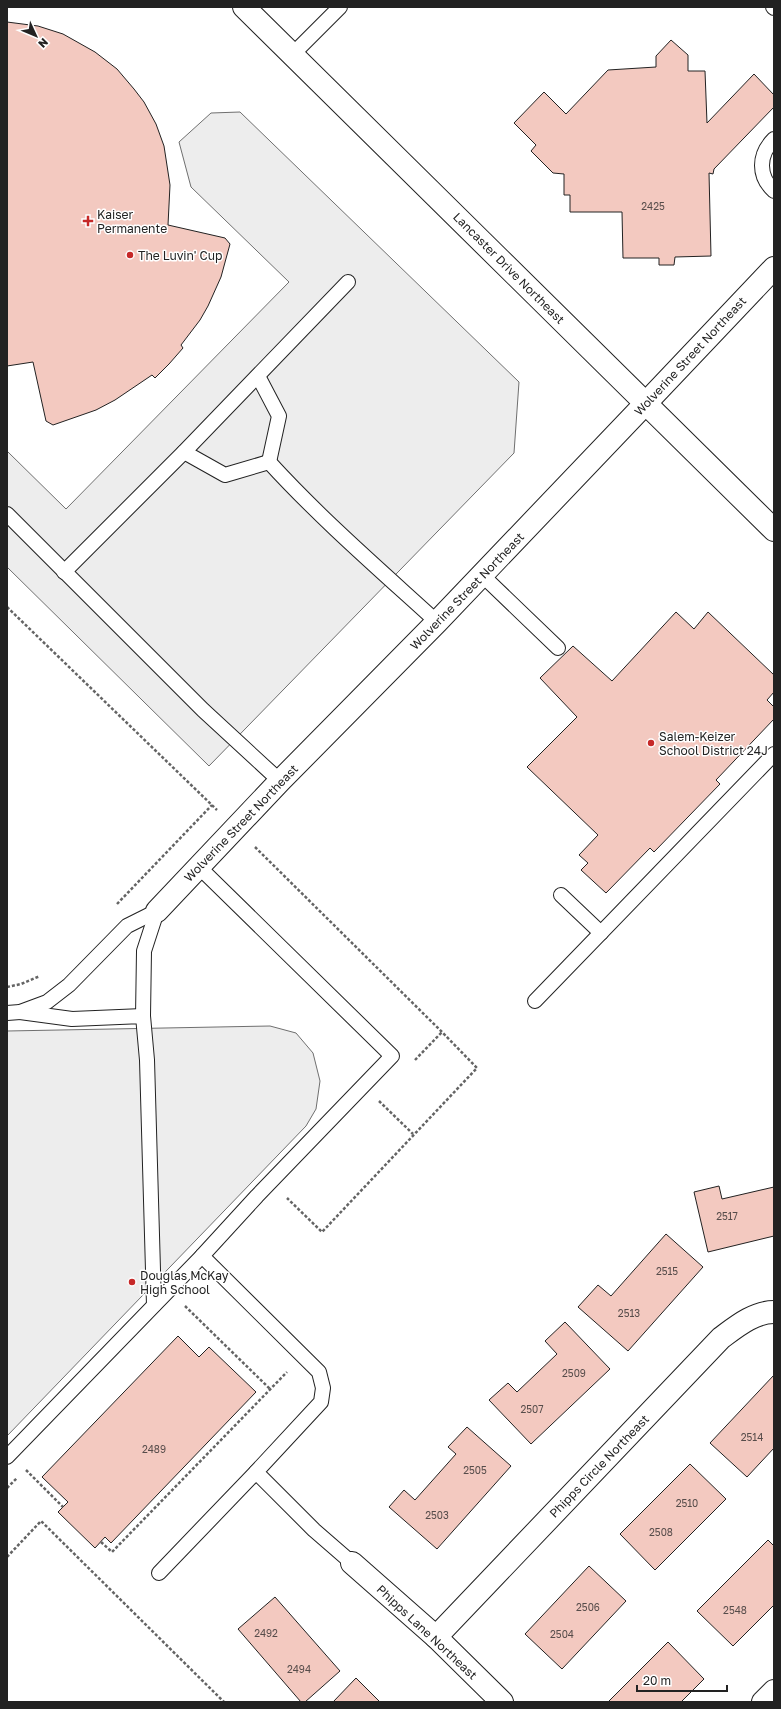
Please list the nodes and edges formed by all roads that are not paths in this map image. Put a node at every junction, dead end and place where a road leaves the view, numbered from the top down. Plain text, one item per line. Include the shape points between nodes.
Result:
1 (244, 7) edge
2 (340, 7) edge
3 (292, 54) junction
4 (774, 139) edge
5 (774, 191) edge
6 (774, 268) edge
7 (348, 282) dead end
8 (258, 376) junction
9 (645, 404) junction
10 (184, 452) junction
11 (269, 462) junction
12 (7, 514) edge
13 (774, 530) edge
14 (64, 572) junction
15 (482, 575) junction
16 (437, 622) junction
17 (558, 648) dead end
18 (774, 754) edge
19 (280, 781) junction
20 (198, 866) junction
21 (561, 895) dead end
22 (157, 910) junction
23 (601, 933) junction
24 (535, 1001) dead end
25 (14, 1013) edge
26 (143, 1016) junction
27 (202, 1256) junction
28 (154, 1305) junction
29 (774, 1312) edge
30 (7, 1457) edge
31 (256, 1472) junction
32 (352, 1563) joint
33 (159, 1573) dead end
34 (436, 1637) junction
35 (774, 1691) edge
36 (502, 1702) edge
37 (764, 1702) edge

1 - 3 street, Lancaster Drive Northeast
2 - 3 lane
3 - 9 street, Lancaster Drive Northeast
4 - 5 lane via 769,144 761,164 766,184
6 - 9 street, Wolverine Street Northeast
7 - 8 lane
8 - 10 lane
8 - 11 lane via 279,416
9 - 13 street, Lancaster Drive Northeast
9 - 15 street, Wolverine Street Northeast
10 - 11 lane via 225,475
10 - 14 lane
11 - 16 lane via 357,549
12 - 14 lane
14 - 19 lane via 203,710
15 - 16 street, Wolverine Street Northeast
15 - 17 lane
16 - 19 street, Wolverine Street Northeast
18 - 23 lane
19 - 20 street, Wolverine Street Northeast
20 - 22 street, Wolverine Street Northeast
20 - 27 lane via 392,1056 256,1196
21 - 23 lane
22 - 25 lane via 127,926 69,985 47,1002
22 - 26 lane via 144,951
23 - 24 lane
25 - 26 lane via 72,1019
26 - 28 lane via 147,1060
27 - 28 lane
27 - 31 lane via 318,1372 323,1388 320,1402
28 - 30 lane
29 - 34 street, Phipps Circle Northeast via 741,1322 721,1338
31 - 32 lane via 312,1528
31 - 33 lane
32 - 34 street, Phipps Lane Northeast
34 - 36 street, Phipps Lane Northeast
35 - 37 street

